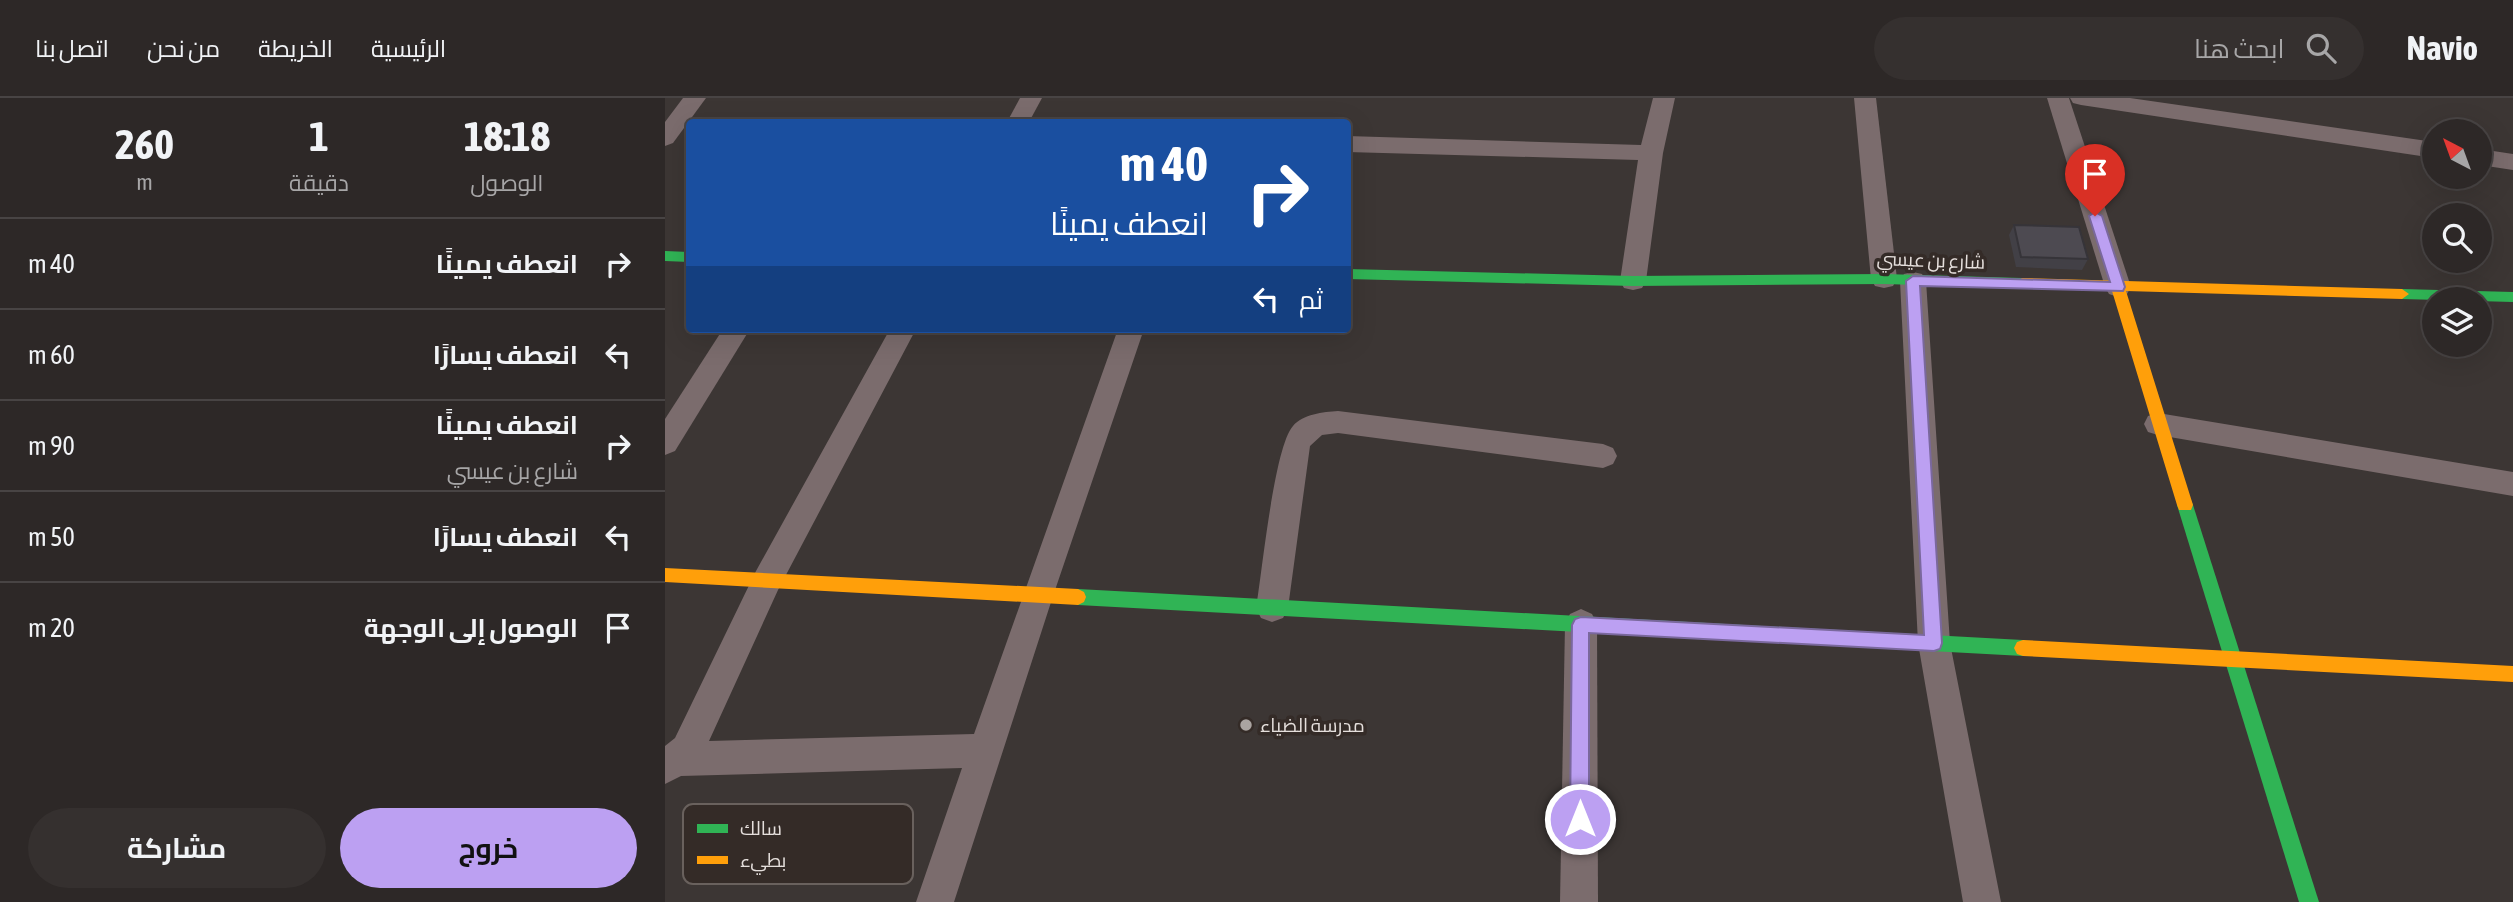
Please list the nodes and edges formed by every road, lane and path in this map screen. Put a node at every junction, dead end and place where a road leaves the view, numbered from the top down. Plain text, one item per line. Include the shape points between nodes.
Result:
1 (695, 98) edge
2 (1031, 98) edge
3 (1664, 98) edge
4 (1864, 98) edge
5 (2058, 98) edge
6 (2081, 98) edge
7 (1020, 119) edge
8 (674, 127) edge
9 (1351, 144) edge
10 (2422, 148) edge
11 (1651, 153) junction
12 (2492, 159) edge
13 (2513, 162) edge
14 (665, 256) edge
15 (686, 257) edge
16 (1351, 274) edge
17 (1898, 280) junction
18 (1633, 281) junction
19 (2118, 287) junction
20 (2513, 297) edge
21 (734, 333) edge
22 (901, 333) edge
23 (1130, 333) edge
24 (2158, 424) junction
25 (665, 443) edge
26 (1603, 456) dead end
27 (2513, 484) edge
28 (665, 575) edge
29 (767, 582) junction
30 (1037, 596) junction
31 (1272, 608) junction
32 (1581, 625) junction
33 (1934, 643) junction
34 (2235, 659) junction
35 (2513, 674) edge
36 (986, 750) junction
37 (671, 763) edge
38 (935, 902) edge
39 (1579, 902) edge
40 (1982, 902) edge
41 (2309, 902) edge

1 - 8 street
2 - 7 street
3 - 11 street
4 - 17 street
5 - 19 street
6 - 10 street
9 - 11 street
11 - 18 street
12 - 13 street
14 - 15 street
16 - 18 street, شارع بن عيسي
17 - 18 street, شارع بن عيسي
17 - 19 street, شارع بن عيسي
17 - 33 street
19 - 20 street, شارع بن عيسي
19 - 24 street
21 - 25 street
22 - 29 street
23 - 30 street
24 - 27 street
24 - 34 street
26 - 31 street via 1338,422 1311,426 1296,446
28 - 29 street
29 - 30 street
29 - 37 street via 687,750
30 - 31 street
30 - 36 street
31 - 32 street
32 - 33 street
32 - 39 street
33 - 34 street
33 - 40 street
34 - 35 street
34 - 41 street
36 - 37 street
36 - 38 street

